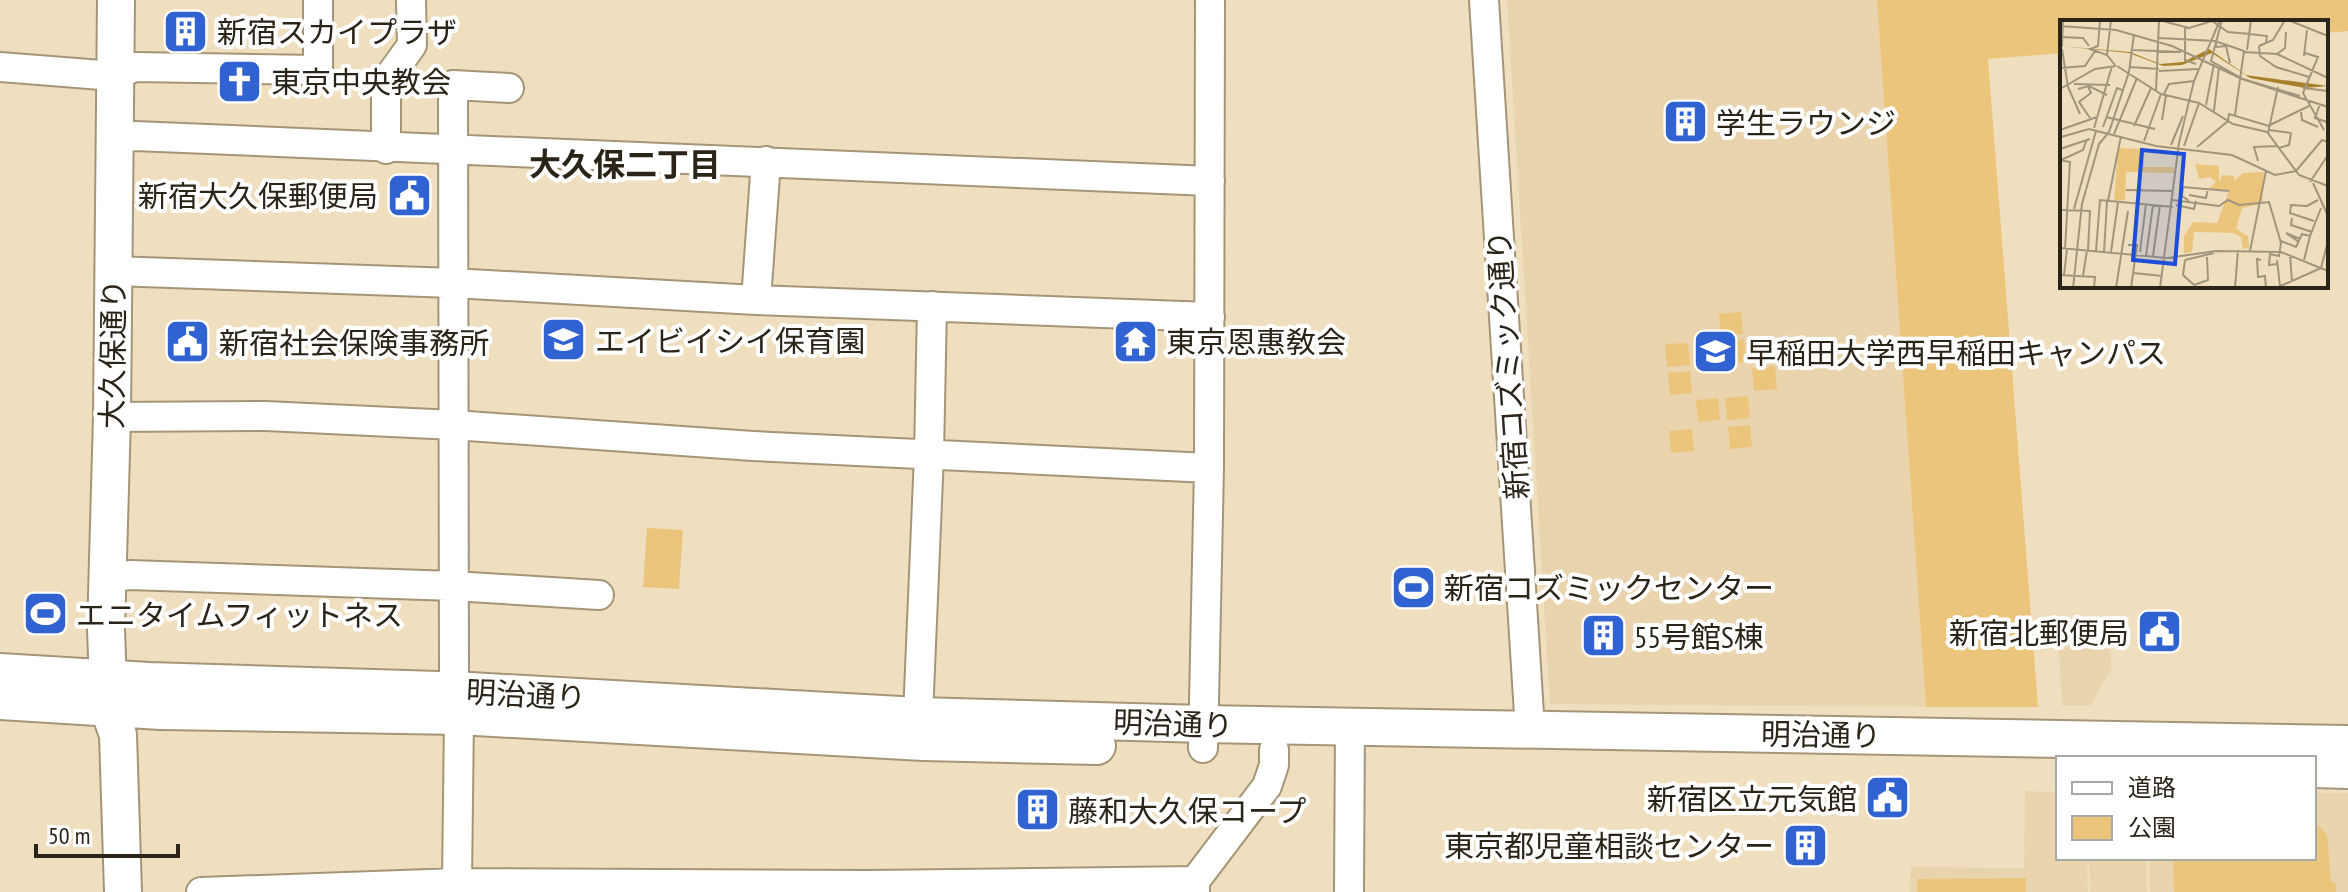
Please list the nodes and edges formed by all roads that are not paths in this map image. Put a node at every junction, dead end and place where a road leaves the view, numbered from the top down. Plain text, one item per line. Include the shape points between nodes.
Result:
1 (116, 0) edge
2 (318, 0) edge
3 (411, 0) edge
4 (1210, 0) edge
5 (1484, 0) edge
6 (0, 67) edge
7 (114, 76) junction
8 (509, 88) dead end
9 (114, 140) junction
10 (386, 149) junction
11 (453, 151) junction
12 (766, 161) junction
13 (1210, 181) junction
14 (113, 271) junction
15 (453, 283) junction
16 (756, 300) junction
17 (932, 306) junction
18 (1210, 317) junction
19 (112, 417) junction
20 (454, 425) junction
21 (929, 455) junction
22 (1209, 468) junction
23 (108, 578) junction
24 (454, 586) junction
25 (599, 595) dead end
26 (0, 672) edge
27 (108, 694) junction
28 (0, 701) edge
29 (458, 703) junction
30 (918, 716) junction
31 (1530, 730) junction
32 (1203, 736) junction
33 (1349, 739) junction
34 (2348, 744) edge
35 (1274, 750) junction
36 (2056, 764) edge
37 (2316, 769) edge
38 (2348, 770) edge
39 (457, 883) junction
40 (1195, 886) edge
41 (109, 892) edge
42 (123, 892) edge
43 (201, 892) edge
44 (1349, 892) edge

1 - 7 main road, 大久保通り
2 - 7 street via 318,70 135,67
3 - 10 street via 412,45 386,81
4 - 13 street
5 - 31 street, 新宿コズミック通り
6 - 7 street
7 - 9 main road, 大久保通り
8 - 11 street via 453,85
9 - 10 street via 135,136
9 - 14 main road, 大久保通り
10 - 11 street
11 - 12 street
11 - 15 street
12 - 13 street
12 - 16 street
13 - 18 street
14 - 15 street
14 - 19 main road, 大久保通り
15 - 16 street
15 - 20 street
16 - 17 street
17 - 18 street
17 - 21 street
18 - 22 street
19 - 20 street via 266,416
19 - 23 main road, 大久保通り
20 - 21 street
20 - 24 street
21 - 22 street
21 - 30 street
22 - 32 street
23 - 24 street
23 - 27 main road, 大久保通り
24 - 25 street
24 - 29 street
26 - 27 main road, 明治通り
27 - 28 main road, 明治通り
27 - 29 main road, 明治通り
27 - 41 main road, 大久保通り via 103,733
27 - 42 main road, 大久保通り via 118,735
29 - 30 main road, 明治通り
29 - 32 main road, 明治通り via 923,742
29 - 39 street
30 - 32 main road, 明治通り
31 - 33 main road, 明治通り
31 - 34 main road, 明治通り
32 - 33 main road, 明治通り
32 - 35 main road, 明治通り
33 - 35 main road, 明治通り
33 - 36 main road, 明治通り via 1564,753
33 - 44 street
35 - 40 street via 1267,786
37 - 38 main road
39 - 40 street
39 - 43 street

